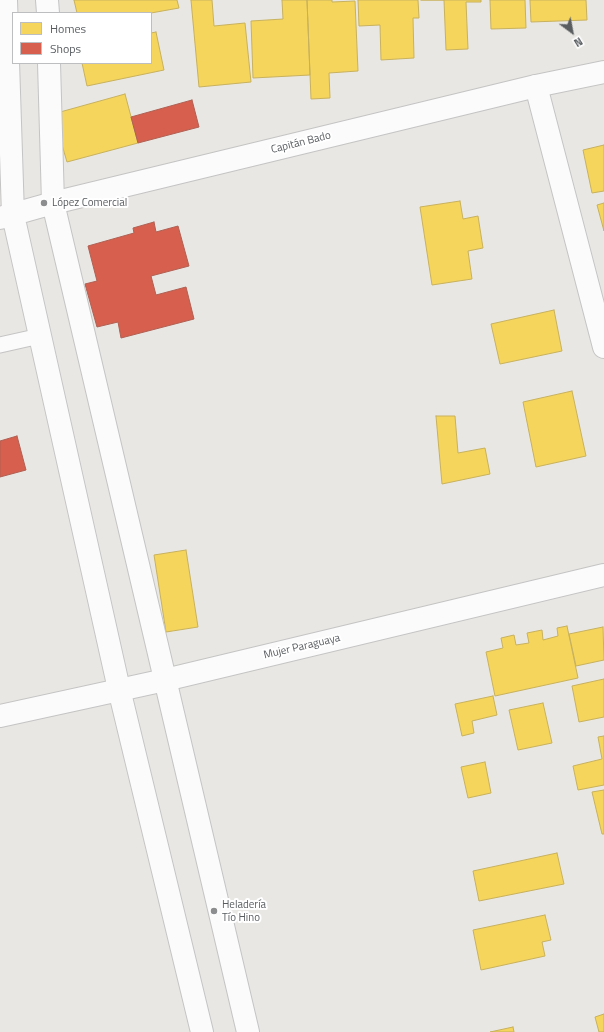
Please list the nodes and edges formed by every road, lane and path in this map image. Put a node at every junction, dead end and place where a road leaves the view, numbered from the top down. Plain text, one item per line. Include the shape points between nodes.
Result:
1 (6, 0) edge
2 (47, 0) edge
3 (48, 12) edge
4 (49, 64) edge
5 (604, 72) edge
6 (536, 86) junction
7 (53, 203) junction
8 (6, 217) edge
9 (40, 336) junction
10 (0, 345) edge
11 (604, 347) edge
12 (604, 576) edge
13 (165, 680) junction
14 (119, 689) junction
15 (0, 716) edge
16 (202, 1032) edge
17 (248, 1032) edge

1 - 8 main road
2 - 3 main road
4 - 7 main road
5 - 6 main road, Capitán Bado
6 - 7 main road, Capitán Bado
6 - 11 main road
7 - 8 main road, Capitán Bado
7 - 13 main road
8 - 9 main road
9 - 10 lane
9 - 14 main road
12 - 13 main road, Mujer Paraguaya
13 - 14 main road, Mujer Paraguaya
13 - 17 main road
14 - 15 main road, Mujer Paraguaya
14 - 16 main road

